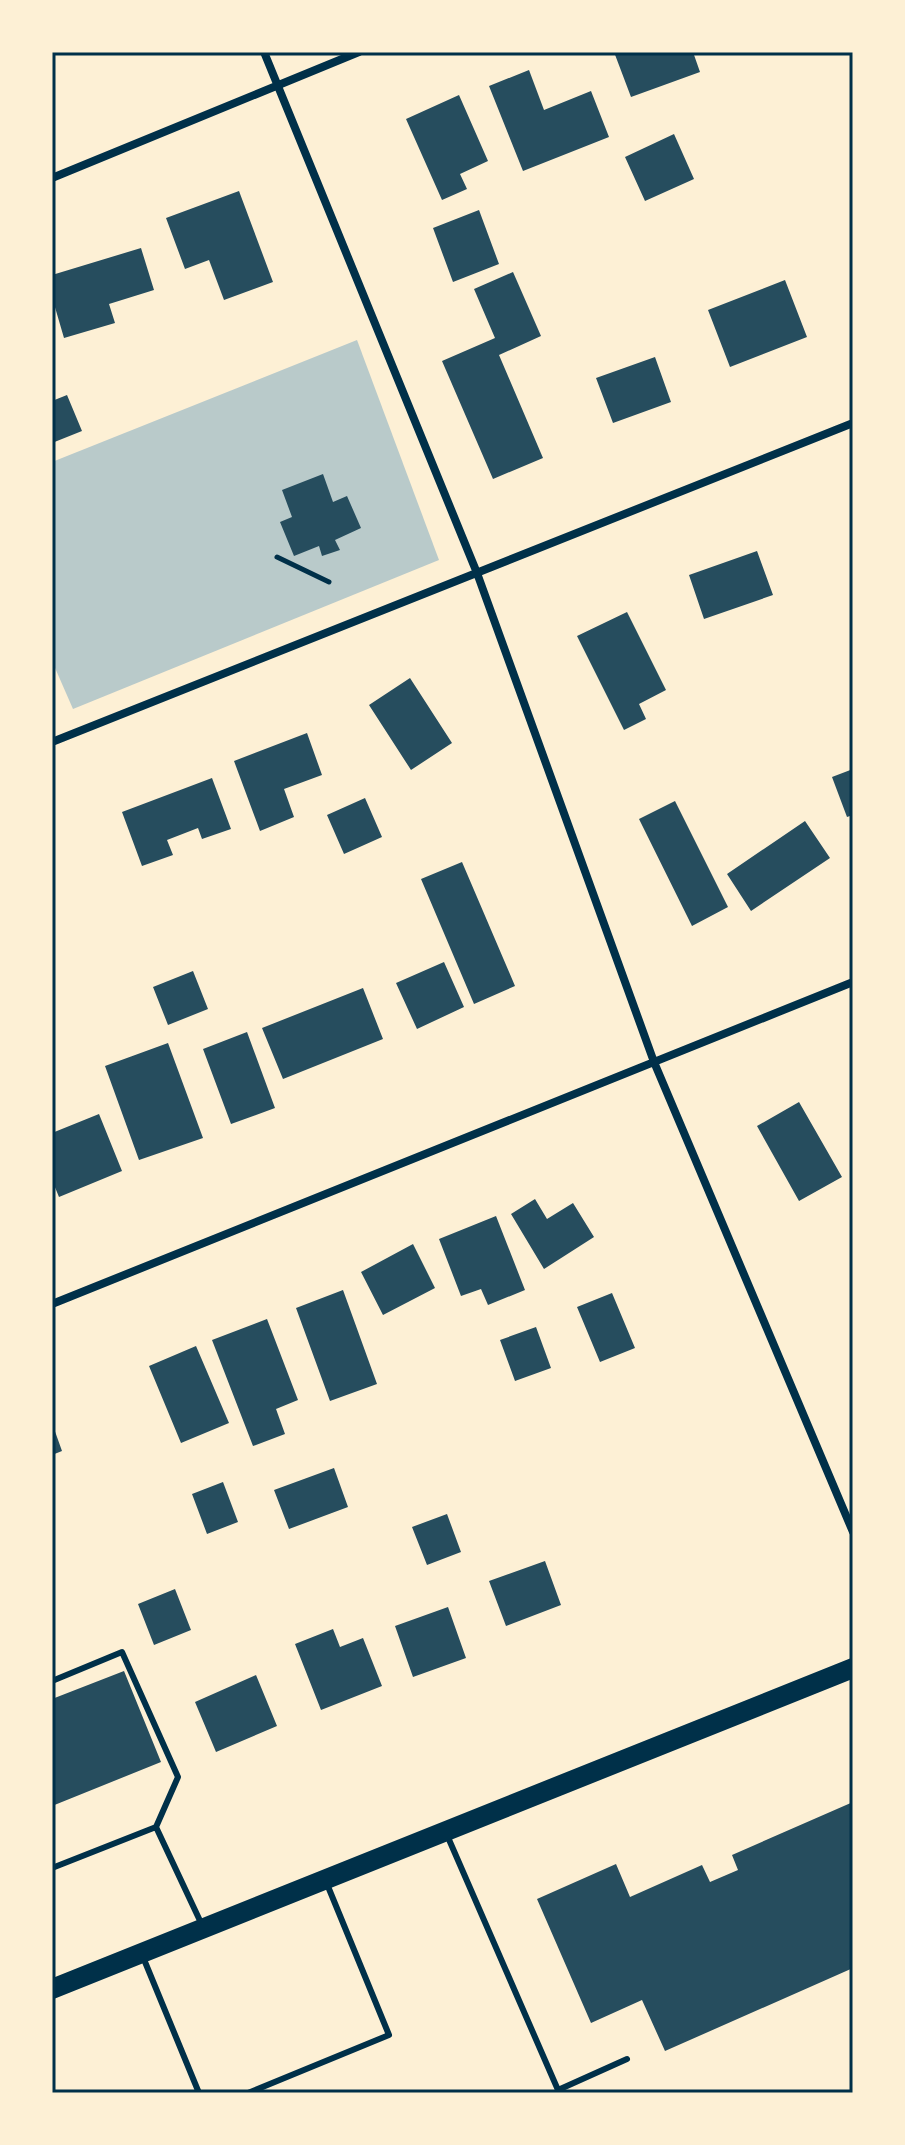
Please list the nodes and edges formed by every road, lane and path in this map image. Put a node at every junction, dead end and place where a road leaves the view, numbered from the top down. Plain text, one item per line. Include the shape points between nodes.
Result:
1 (264, 52) edge
2 (359, 52) edge
3 (277, 85) junction
4 (52, 178) edge
5 (853, 423) edge
6 (277, 557) dead end
7 (477, 573) junction
8 (329, 582) dead end
9 (52, 742) edge
10 (853, 982) edge
11 (654, 1062) junction
12 (52, 1304) edge
13 (853, 1532) edge
14 (853, 1668) edge
15 (52, 1681) edge
16 (156, 1827) junction
17 (445, 1832) junction
18 (52, 1868) edge
19 (325, 1880) junction
20 (203, 1929) junction
21 (142, 1953) junction
22 (52, 1989) edge
23 (627, 2059) dead end
24 (199, 2093) edge
25 (248, 2093) edge

1 - 3 street
2 - 3 street
3 - 4 street
3 - 7 street
5 - 7 street
6 - 8 path
7 - 9 street
7 - 11 street
10 - 11 street
11 - 12 street
11 - 13 street
14 - 17 main road
15 - 16 lane via 122,1652 178,1777
16 - 18 lane
16 - 20 lane
17 - 19 main road
17 - 23 lane via 558,2090
19 - 20 main road
19 - 25 lane via 389,2035
20 - 21 main road
21 - 22 main road
21 - 24 lane

